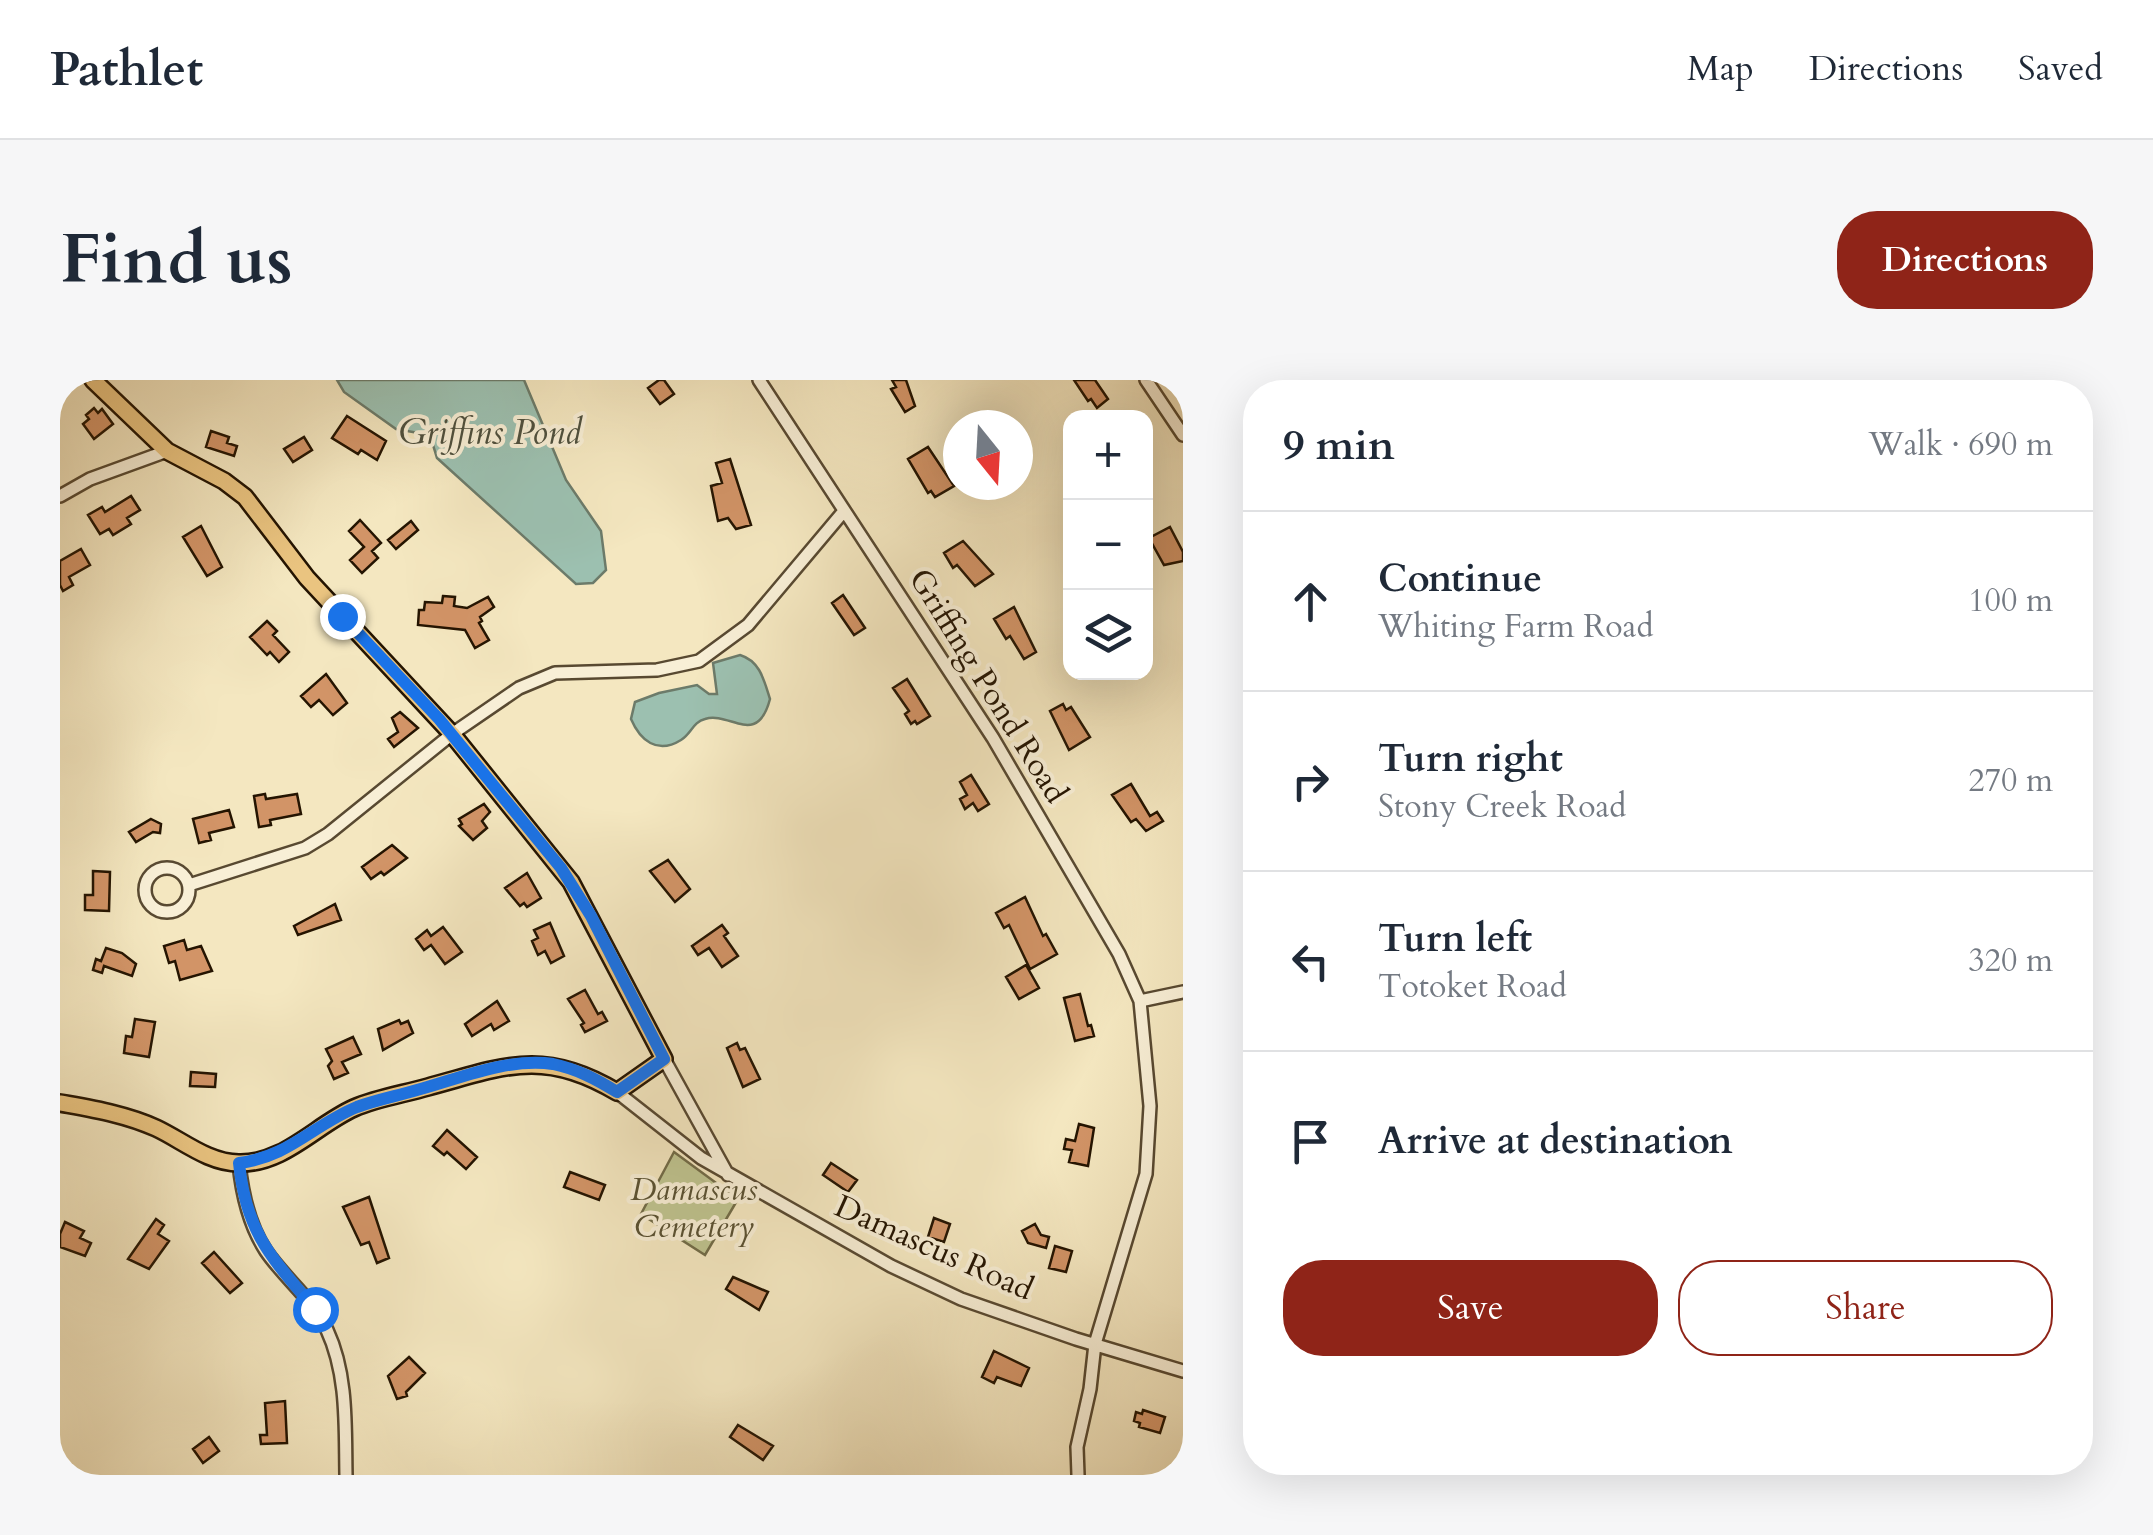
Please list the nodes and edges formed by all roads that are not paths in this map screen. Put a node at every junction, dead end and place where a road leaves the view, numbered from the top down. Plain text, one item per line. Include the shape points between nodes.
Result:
1 (93, 380) edge
2 (760, 380) edge
3 (1146, 380) edge
4 (1183, 435) edge
5 (167, 451) junction
6 (60, 496) edge
7 (844, 511) junction
8 (452, 734) junction
9 (189, 886) dead end
10 (1183, 992) edge
11 (1140, 1001) junction
12 (664, 1059) junction
13 (617, 1092) junction
14 (60, 1103) edge
15 (239, 1163) junction
16 (728, 1175) junction
17 (1095, 1344) junction
18 (1183, 1370) edge
19 (346, 1475) edge
20 (1078, 1475) edge

1 - 5 main road
2 - 7 street, Griffing Pond Road
3 - 4 street
5 - 6 street
5 - 8 main road via 246,498 307,578
7 - 8 street via 748,625 699,661 657,670 555,673 509,692
7 - 11 street, Griffing Pond Road via 993,738
8 - 9 street via 304,848
8 - 12 main road via 571,882
10 - 11 street
11 - 17 street, Griffing Pond Road via 1150,1106 1146,1174
12 - 13 main road
12 - 16 street
13 - 15 main road via 589,1075 528,1063 355,1108 282,1152
13 - 16 street, Damascus Road
14 - 15 main road via 116,1114 214,1159
15 - 19 street via 257,1235 315,1309 332,1344 341,1373
16 - 17 street, Damascus Road via 961,1298
17 - 18 street, Damascus Road
17 - 20 street, Griffing Pond Road

